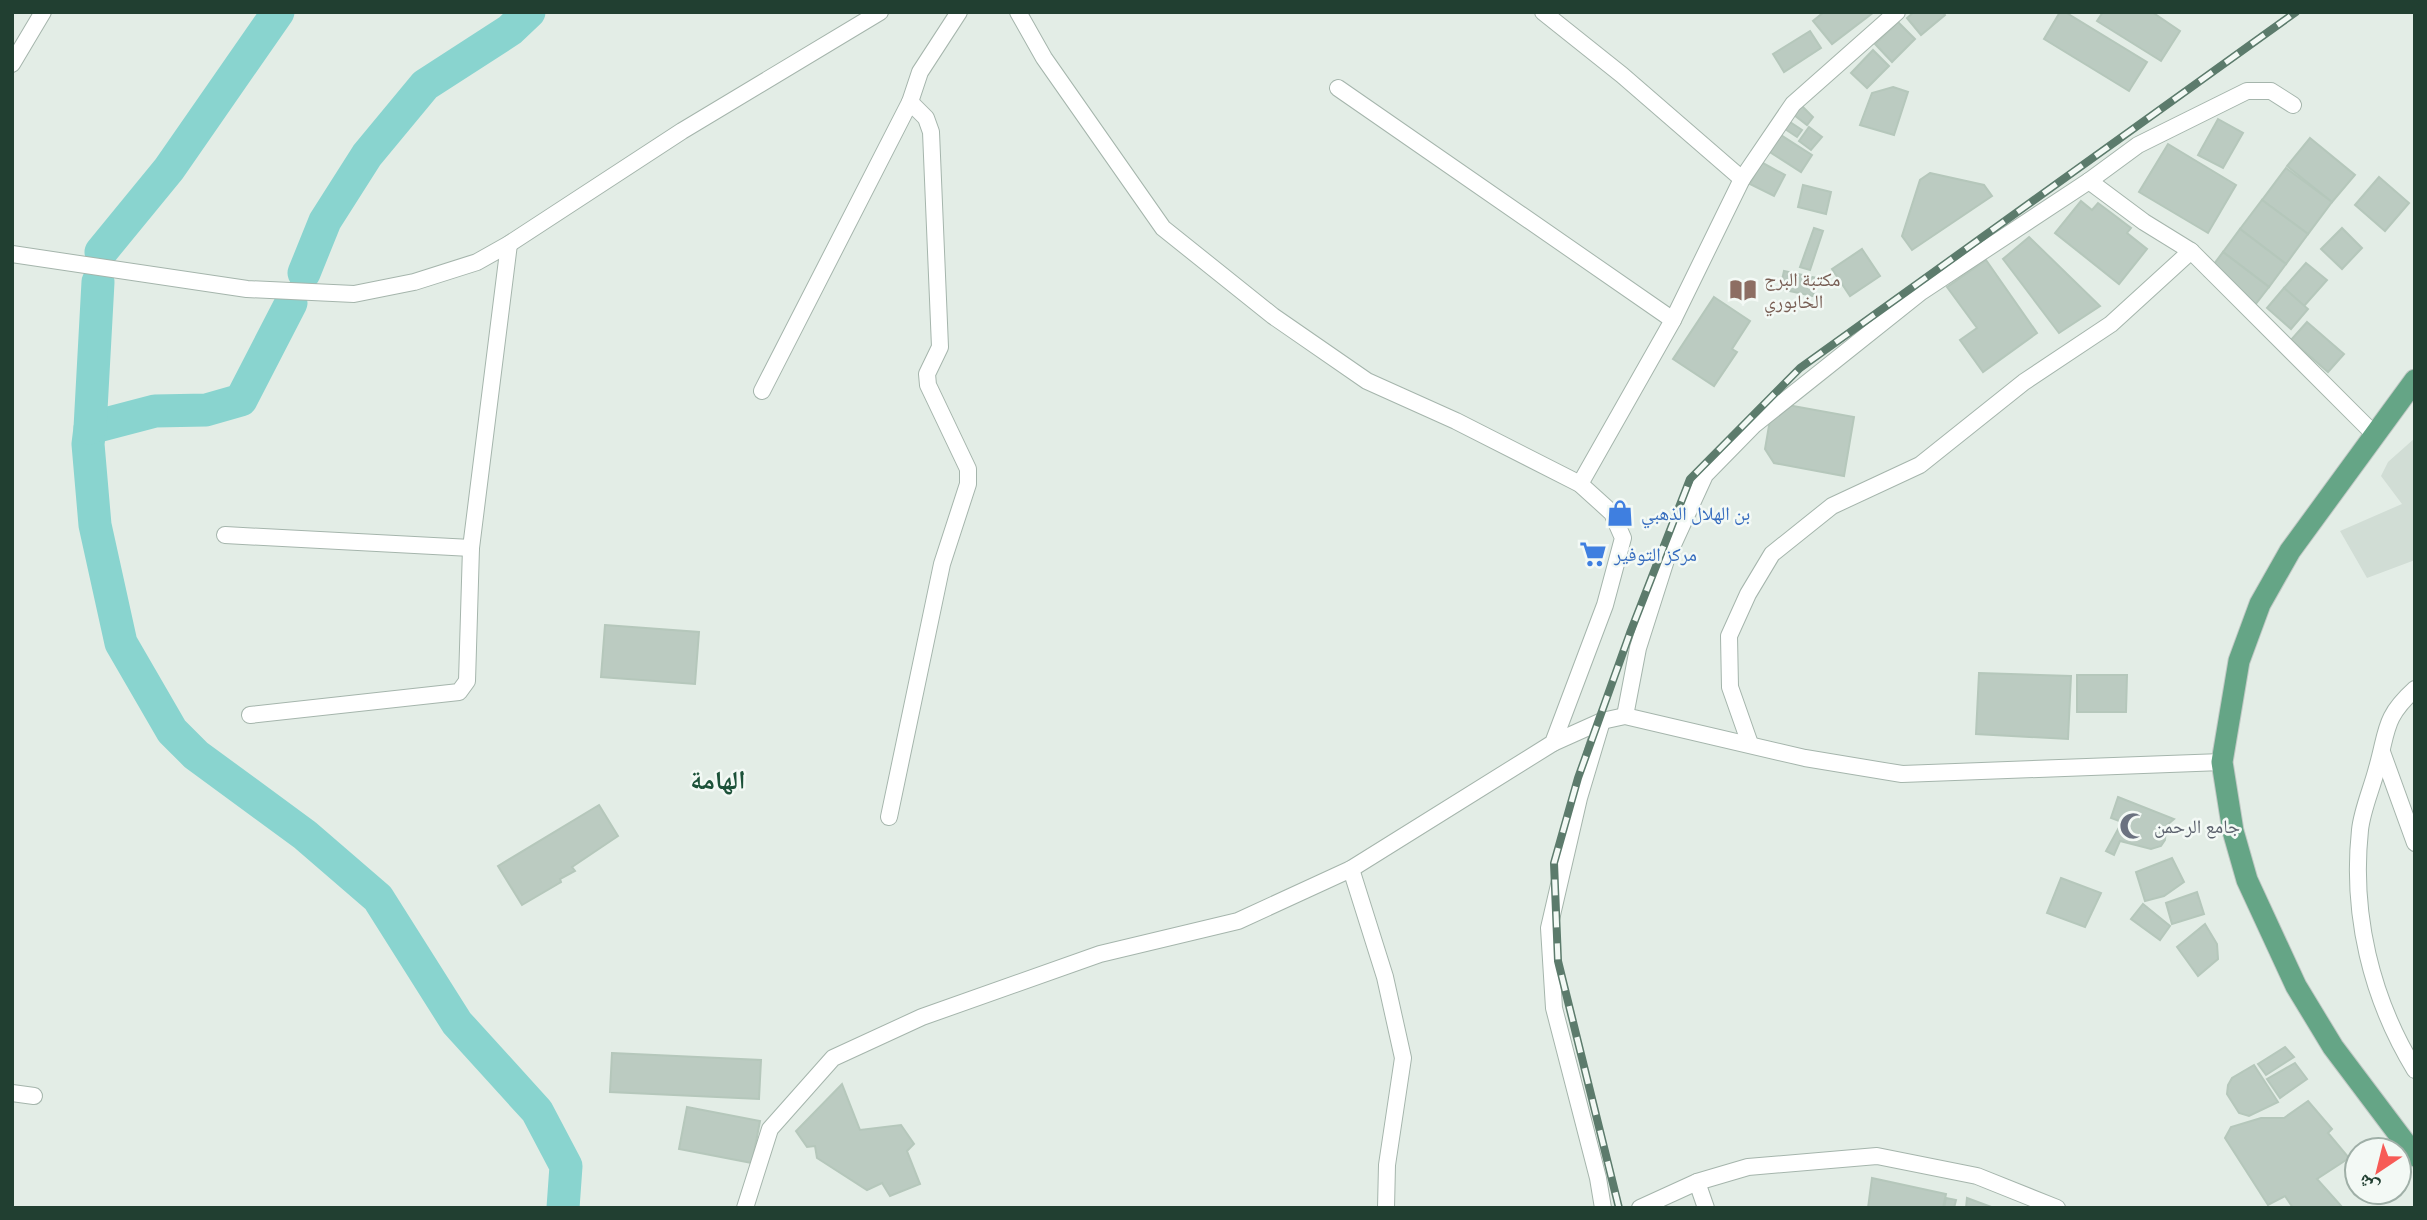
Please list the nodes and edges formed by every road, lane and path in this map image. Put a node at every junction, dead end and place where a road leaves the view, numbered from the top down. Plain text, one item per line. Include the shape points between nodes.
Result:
1 (43, 12) edge
2 (880, 12) edge
3 (959, 12) edge
4 (1017, 12) edge
5 (1543, 12) edge
6 (1897, 12) edge
7 (12, 64) edge
8 (1338, 88) dead end
9 (910, 102) junction
10 (2293, 105) dead end
11 (1741, 179) junction
12 (2089, 181) junction
13 (509, 244) junction
14 (2191, 251) junction
15 (12, 254) edge
16 (1673, 320) junction
17 (2415, 380) edge
18 (762, 391) dead end
19 (2376, 436) junction
20 (1580, 484) junction
21 (225, 535) dead end
22 (471, 548) junction
23 (2415, 689) edge
24 (250, 715) dead end
25 (1625, 716) junction
26 (1601, 721) junction
27 (1553, 743) junction
28 (1750, 744) junction
29 (2382, 752) junction
30 (2222, 762) junction
31 (889, 817) dead end
32 (2415, 843) edge
33 (1351, 869) junction
34 (2415, 1070) edge
35 (12, 1093) edge
36 (34, 1096) dead end
37 (2415, 1156) edge
38 (1697, 1182) junction
39 (744, 1208) edge
40 (1386, 1208) edge
41 (1602, 1208) edge
42 (1640, 1208) edge
43 (1706, 1208) edge
44 (2057, 1208) edge

1 - 7 street
2 - 13 street via 682,131
3 - 9 street via 920,72
4 - 20 street via 1163,228 1273,316 1367,381
5 - 11 street
6 - 11 street via 1793,104
8 - 16 street
9 - 18 street
9 - 31 street via 926,118 931,132 940,347 927,373 928,385 968,469 968,484 942,564
10 - 12 street via 2271,91 2247,91 2138,145
11 - 16 street
12 - 14 street
12 - 25 street via 1910,300 1754,425 1706,475 1665,560
13 - 15 street via 477,262 354,294 247,289
13 - 22 street
14 - 19 street
14 - 28 street via 2111,324 2024,382 1920,465 1832,506 1772,554 1729,636 1730,687
16 - 20 street
17 - 19 main road
19 - 30 main road via 2290,551 2260,604 2239,661
20 - 27 street via 1612,513 1623,538 1605,606
21 - 22 street
22 - 24 street via 467,681 459,692
23 - 29 street via 2395,707 2383,734
25 - 26 street
25 - 28 street
26 - 27 street
26 - 41 street via 1549,928 1553,1008
27 - 33 street
28 - 30 street via 1902,774
29 - 32 street
29 - 34 street via 2360,827 2357,888 2364,941 2379,998
30 - 37 main road via 2233,831 2247,880 2297,986 2333,1047
33 - 39 street via 1238,921 1100,954 922,1017 833,1058 770,1129
33 - 40 street via 1385,977 1403,1058 1387,1165
35 - 36 street
38 - 42 street
38 - 43 street
38 - 44 street via 1748,1167 1877,1156 1977,1175

